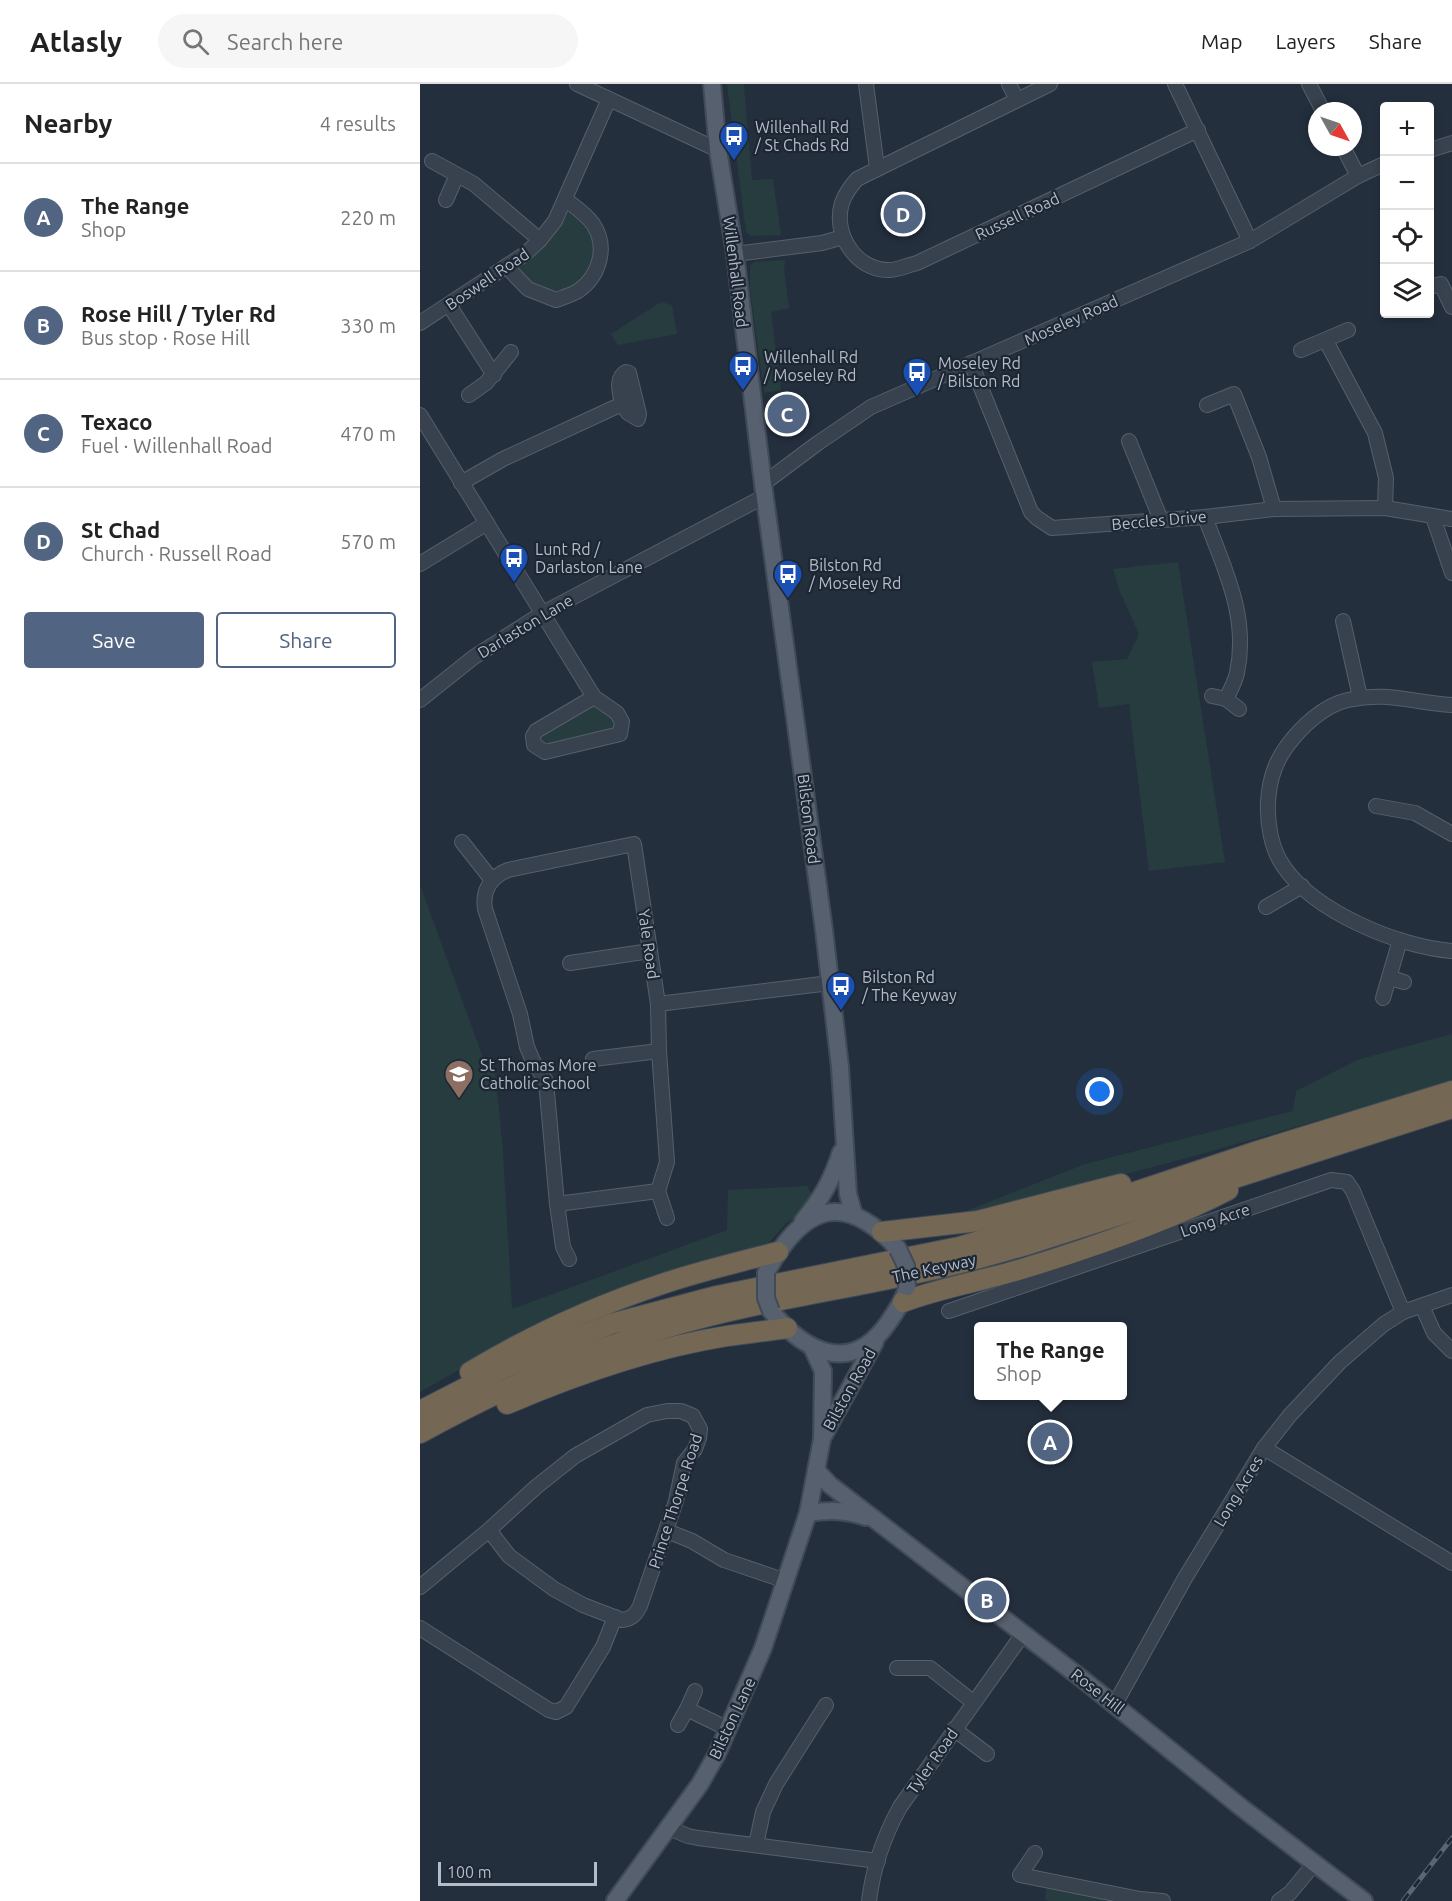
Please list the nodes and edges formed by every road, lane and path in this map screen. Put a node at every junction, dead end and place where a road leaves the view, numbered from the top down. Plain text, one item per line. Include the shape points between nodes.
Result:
1 (577, 84) edge
2 (712, 84) edge
3 (866, 84) edge
4 (1009, 84) edge
5 (1050, 84) edge
6 (1175, 84) edge
7 (1309, 84) edge
8 (609, 99) junction
9 (1017, 100) junction
10 (1318, 102) edge
11 (1198, 130) junction
12 (1452, 143) edge
13 (1434, 149) edge
14 (718, 150) junction
15 (1347, 156) edge
16 (432, 161) dead end
17 (1380, 166) edge
18 (877, 168) junction
19 (458, 175) junction
20 (1358, 176) junction
21 (565, 199) junction
22 (446, 200) dead end
23 (843, 237) junction
24 (540, 240) junction
25 (1250, 241) junction
26 (735, 254) junction
27 (506, 266) junction
28 (1434, 286) edge
29 (449, 305) junction
30 (1452, 307) edge
31 (420, 323) edge
32 (1348, 330) dead end
33 (1326, 341) junction
34 (1301, 350) dead end
35 (511, 351) dead end
36 (971, 363) junction
37 (494, 375) junction
38 (469, 395) dead end
39 (622, 404) dead end
40 (1207, 405) dead end
41 (420, 416) edge
42 (433, 435) junction
43 (1130, 441) dead end
44 (420, 443) edge
45 (461, 483) junction
46 (764, 490) junction
47 (1385, 508) junction
48 (1274, 509) junction
49 (1205, 517) junction
50 (1433, 517) junction
51 (1452, 519) edge
52 (1161, 520) junction
53 (488, 523) junction
54 (420, 564) edge
55 (1452, 573) edge
56 (543, 613) junction
57 (1343, 621) dead end
58 (1212, 696) dead end
59 (594, 697) junction
60 (1360, 698) junction
61 (1226, 699) junction
62 (420, 700) edge
63 (1452, 705) edge
64 (1239, 709) dead end
65 (1376, 806) dead end
66 (1452, 834) edge
67 (462, 842) dead end
68 (492, 880) junction
69 (1302, 886) junction
70 (1266, 907) dead end
71 (1400, 940) junction
72 (650, 951) junction
73 (1452, 951) edge
74 (570, 963) dead end
75 (1390, 978) junction
76 (1404, 982) dead end
77 (830, 983) junction
78 (1383, 998) dead end
79 (657, 1004) junction
80 (659, 1051) junction
81 (593, 1059) dead end
82 (1452, 1091) edge
83 (1452, 1108) edge
84 (843, 1143) junction
85 (1258, 1151) junction
86 (1279, 1164) junction
87 (658, 1191) junction
88 (557, 1204) junction
89 (854, 1215) junction
90 (667, 1218) dead end
91 (799, 1226) junction
92 (882, 1232) junction
93 (778, 1252) junction
94 (569, 1259) dead end
95 (905, 1294) junction
96 (1452, 1295) edge
97 (1422, 1306) junction
98 (949, 1311) dead end
99 (1403, 1311) junction
100 (787, 1328) junction
101 (877, 1339) junction
102 (812, 1347) junction
103 (1452, 1351) edge
104 (420, 1405) edge
105 (420, 1411) edge
106 (420, 1434) edge
107 (822, 1439) junction
108 (420, 1442) edge
109 (1264, 1448) junction
110 (816, 1470) junction
111 (808, 1513) junction
112 (879, 1523) junction
113 (489, 1530) junction
114 (667, 1531) junction
115 (1452, 1563) edge
116 (786, 1581) junction
117 (420, 1587) edge
118 (615, 1617) junction
119 (420, 1628) edge
120 (1023, 1634) junction
121 (897, 1668) dead end
122 (695, 1691) dead end
123 (973, 1702) junction
124 (1115, 1704) junction
125 (826, 1705) dead end
126 (687, 1708) junction
127 (678, 1725) dead end
128 (728, 1729) junction
129 (954, 1729) junction
130 (987, 1754) dead end
131 (669, 1828) junction
132 (756, 1845) junction
133 (1035, 1853) dead end
134 (878, 1861) junction
135 (1314, 1864) junction
136 (615, 1901) edge
137 (869, 1901) edge
138 (1164, 1901) edge
139 (1279, 1901) edge
140 (1364, 1901) edge

1 - 8 street
2 - 14 main road, Willenhall Road
3 - 18 street
4 - 9 street
5 - 9 street
6 - 11 street
7 - 10 street
8 - 14 street
8 - 21 street, Boswell Road
9 - 18 street
11 - 23 street, Russell Road via 917,263 890,270 877,268 849,249
11 - 25 street
12 - 13 street
14 - 26 main road, Willenhall Road
15 - 20 street
16 - 19 street
17 - 20 street, Moseley Road
18 - 23 street via 848,189 840,213
19 - 22 street
19 - 24 street
20 - 25 street, Moseley Road
21 - 24 street, Boswell Road
21 - 27 street via 588,217 601,240 601,258 591,278 576,292 556,300 528,289
23 - 26 street
24 - 27 street, Boswell Road
25 - 36 street, Moseley Road
26 - 46 main road, Willenhall Road
27 - 29 street, Boswell Road
28 - 30 street via 1442,284
29 - 31 street, Boswell Road
29 - 37 street
32 - 33 street
33 - 34 street
33 - 47 street via 1375,433 1386,478
35 - 37 street
36 - 46 street, Moseley Road via 871,407 818,443
36 - 52 street, Beccles Drive via 1036,518 1060,529
37 - 38 street
39 - 45 street via 503,459
40 - 48 street via 1234,394
41 - 42 street
42 - 44 street
42 - 45 street
43 - 52 street
45 - 53 street
46 - 56 street, Darlaston Lane
46 - 77 main road, Bilston Road
47 - 48 street, Beccles Drive
47 - 50 street, Beccles Drive
48 - 49 street, Beccles Drive
49 - 52 street, Beccles Drive
49 - 61 street via 1234,593 1239,619 1237,675
50 - 51 street, Beccles Drive
50 - 55 street
53 - 54 street
53 - 56 street
56 - 59 street
56 - 62 street, Darlaston Lane via 474,657
57 - 60 street
58 - 61 street
59 - 59 street via 617,713 622,722 620,734 545,752 534,745 536,731
60 - 63 street via 1394,696
60 - 69 street via 1332,706 1297,733 1274,770 1269,794 1270,830 1284,869
61 - 64 street
65 - 66 street via 1415,813
67 - 68 street
68 - 72 street, Yale Road via 508,870 634,844
68 - 88 street via 483,899 485,909 527,1047 546,1082
69 - 70 street
69 - 71 street via 1335,911
71 - 73 street
71 - 75 street
72 - 74 street
72 - 79 street, Yale Road
75 - 76 street
75 - 78 street
77 - 79 street
77 - 84 main road, Bilston Road via 840,1067
79 - 80 street, Yale Road
80 - 81 street
80 - 87 street, Yale Road via 668,1162
82 - 85 highway, The Keyway
83 - 86 highway, The Keyway
84 - 89 main road, Bilston Road
84 - 91 main road, Bilston Road via 834,1176
85 - 92 highway via 978,1221
85 - 105 highway, The Keyway via 959,1247 717,1296 611,1324 504,1368
86 - 95 highway via 1209,1200 1114,1239 1022,1269
86 - 106 highway, The Keyway via 959,1263 742,1307 663,1328 568,1362
87 - 88 street
87 - 90 street
88 - 94 street via 563,1247
89 - 91 main road via 837,1210
89 - 92 main road
91 - 93 main road
92 - 95 main road, bridge via 898,1249 906,1266
93 - 100 main road, bridge via 766,1274 766,1298 771,1311
93 - 104 highway via 663,1284 599,1307 510,1348
95 - 101 main road
96 - 97 street
97 - 99 street
97 - 103 street via 1434,1333
98 - 99 street, Long Acre via 1331,1180 1347,1182 1353,1191
99 - 109 street, Long Acres via 1340,1362
100 - 102 main road
100 - 108 highway via 726,1336 603,1367 548,1386
101 - 102 main road via 856,1353 839,1354
101 - 107 main road, Bilston Road
102 - 107 main road, Bilston Road via 823,1371
107 - 110 main road, Bilston Road
109 - 115 street
109 - 124 street, Long Acres
110 - 111 main road, Bilston Road
110 - 112 main road, Rose Hill
111 - 112 main road, Rose Hill via 846,1511
111 - 116 main road, Bilston Lane
112 - 120 main road, Rose Hill
113 - 114 street, Prince Thorpe Road via 574,1456 647,1415 681,1411 693,1416 700,1429 699,1438 684,1463
113 - 117 street
113 - 118 street via 509,1556 544,1582 583,1605
114 - 116 street via 724,1560
114 - 118 street, Prince Thorpe Road via 636,1613 628,1619
116 - 128 main road, Bilston Lane via 763,1648
118 - 119 street via 591,1667 566,1707 556,1712
120 - 123 street, Tyler Road
120 - 124 main road, Rose Hill
121 - 123 street via 930,1668
122 - 126 street
123 - 129 street, Tyler Road
124 - 135 main road, Rose Hill
125 - 132 street via 776,1784 763,1812
126 - 127 street
126 - 128 street
128 - 131 main road, Bilston Lane via 700,1784
129 - 130 street
129 - 134 street, Tyler Road via 900,1807
131 - 132 street via 688,1836
131 - 136 main road, Bilston Lane
132 - 134 street
133 - 138 street via 1020,1875
134 - 137 street, Tyler Road
135 - 139 street
135 - 140 main road, Rose Hill

